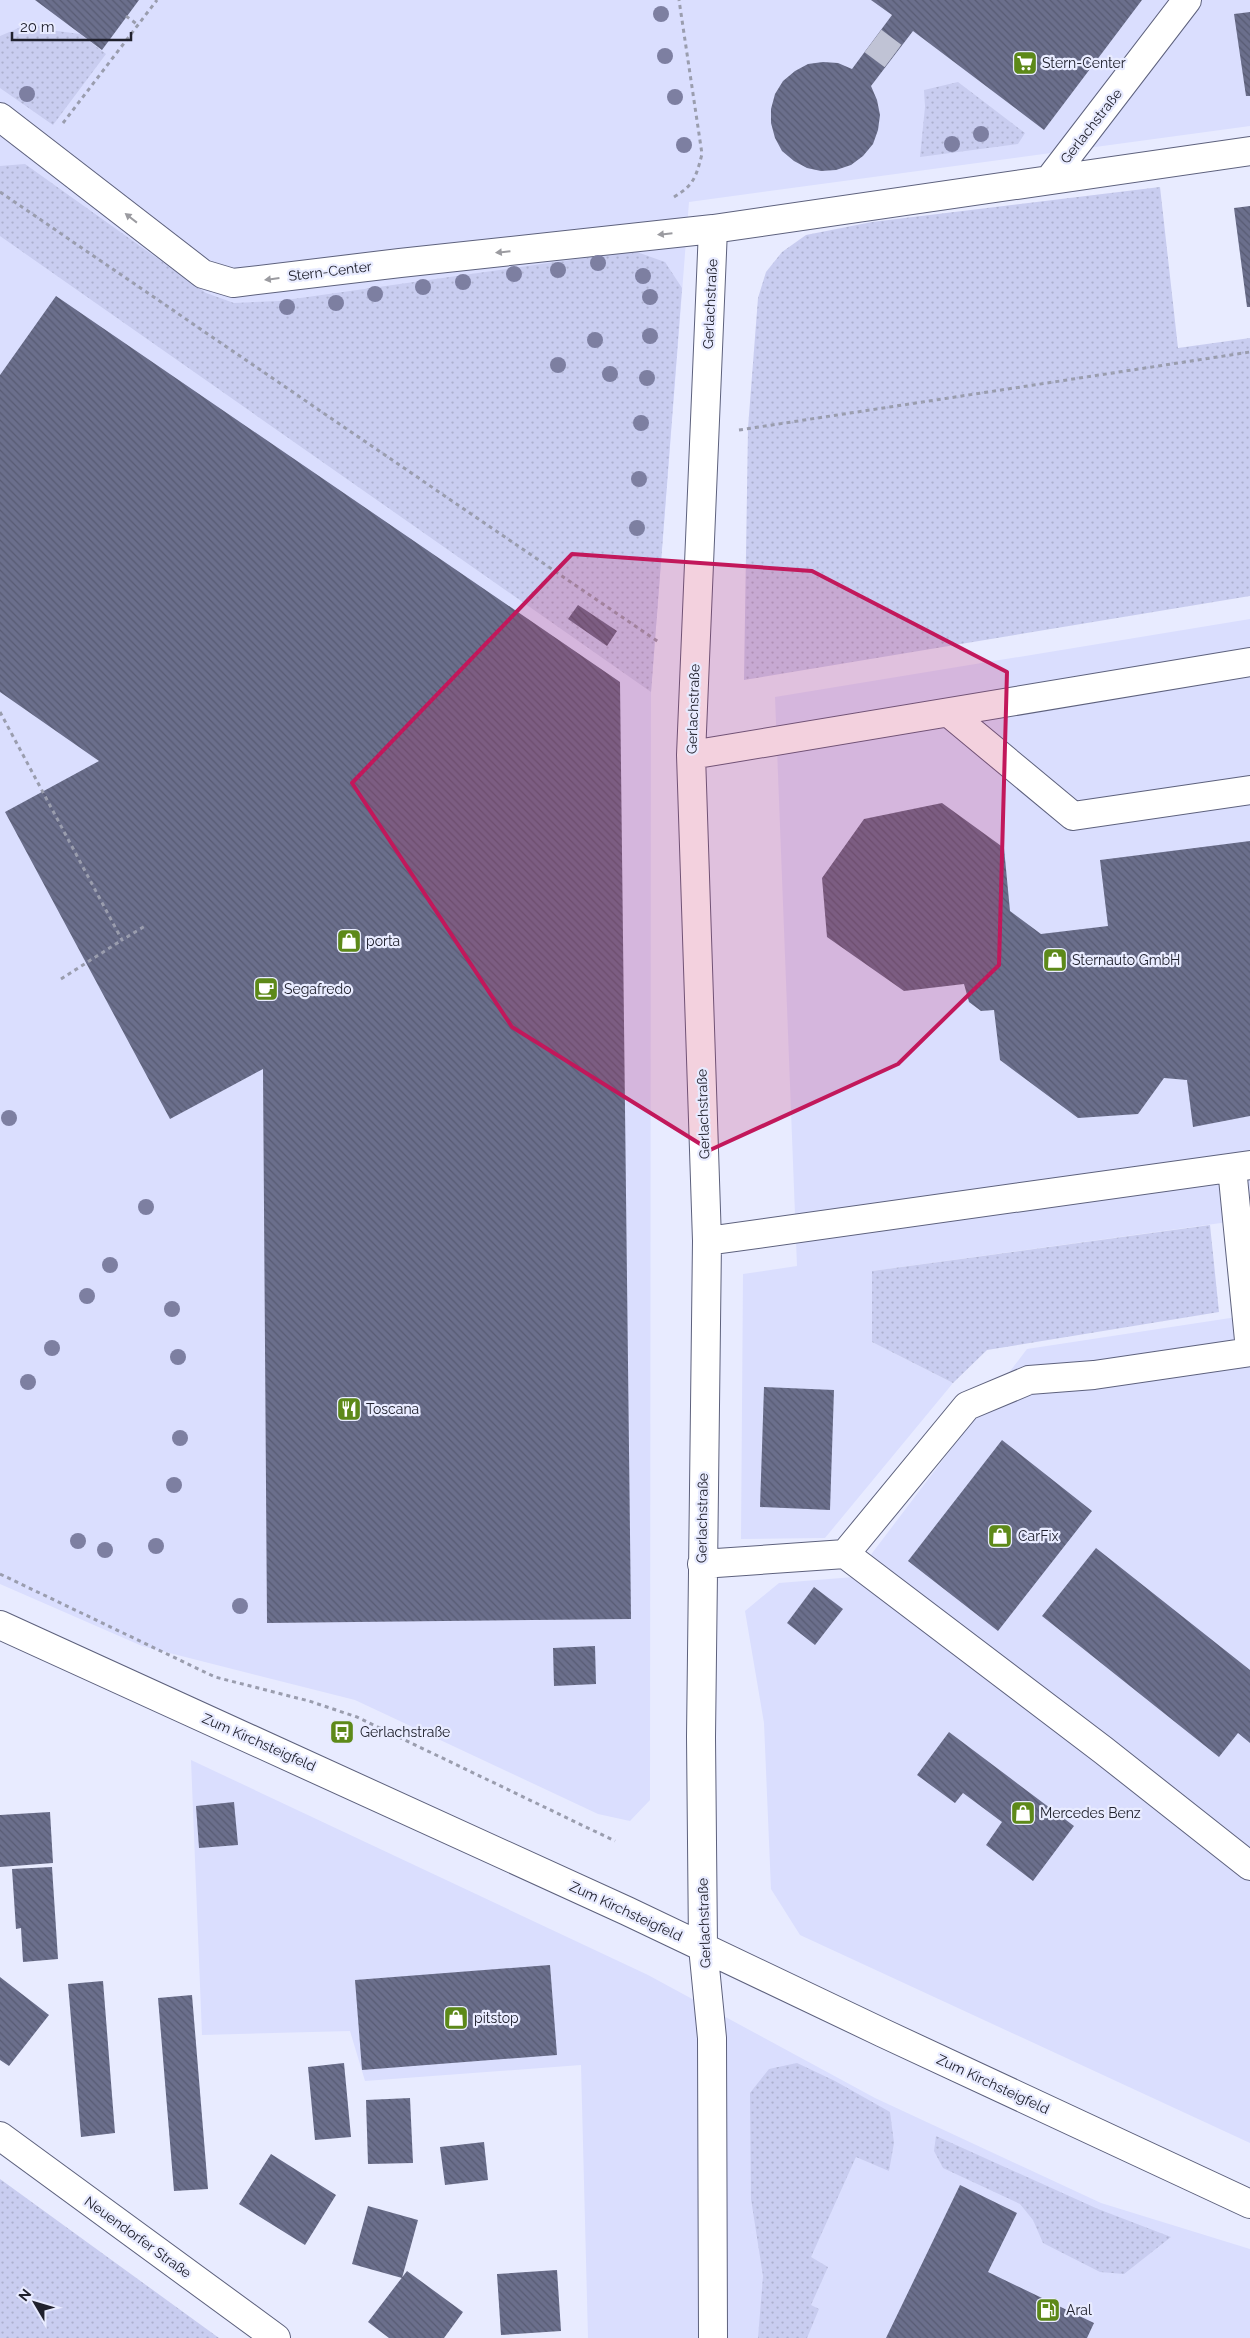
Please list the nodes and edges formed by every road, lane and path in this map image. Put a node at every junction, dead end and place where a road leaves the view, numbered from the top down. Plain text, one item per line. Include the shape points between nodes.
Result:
1 (157, 0) edge
2 (679, 0) edge
3 (1187, 0) edge
4 (126, 16) dead end
5 (138, 25) junction
6 (0, 117) edge
7 (43, 149) junction
8 (1250, 152) edge
9 (1049, 180) junction
10 (0, 192) edge
11 (687, 196) dead end
12 (713, 229) junction
13 (1250, 352) edge
14 (703, 437) junction
15 (1250, 662) edge
16 (694, 667) junction
17 (0, 712) edge
18 (949, 713) junction
19 (691, 755) junction
20 (1250, 790) edge
21 (145, 926) dead end
22 (122, 940) junction
23 (61, 979) dead end
24 (1241, 1167) edge
25 (707, 1241) junction
26 (1250, 1351) edge
27 (845, 1554) junction
28 (702, 1564) junction
29 (0, 1574) edge
30 (0, 1625) edge
31 (615, 1841) dead end
32 (1250, 1866) edge
33 (703, 1947) junction
34 (0, 2136) edge
35 (1250, 2204) edge
36 (276, 2338) edge
37 (714, 2338) edge

1 - 5 path
2 - 11 path via 702,154 689,188 670,200
3 - 9 street, Gerlachstraße
4 - 5 path
5 - 7 path
6 - 7 street, Stern-Center
12 -> 7 street, Stern-Center via 233,283 203,274
8 - 9 street, Gerlachstraße
9 - 12 street, Gerlachstraße
10 - 16 path
12 - 14 street, Gerlachstraße
13 - 14 path
14 - 16 street, Gerlachstraße
15 - 18 street
16 - 19 street, Gerlachstraße
17 - 22 path
18 - 19 street
18 - 20 street via 1073,816
19 - 25 street, Gerlachstraße
21 - 22 path
22 - 23 path
24 - 25 street
24 - 26 street
25 - 28 street, Gerlachstraße
26 - 27 street via 1094,1375 1029,1380 968,1406
27 - 28 street
27 - 32 street
28 - 33 street, Gerlachstraße
29 - 31 path via 215,1678 309,1701 357,1717
30 - 33 street, Zum Kirchsteigfeld
33 - 35 street, Zum Kirchsteigfeld
33 - 37 street, Gerlachstraße via 712,2038
34 - 36 street, Neuendorfer Straße

